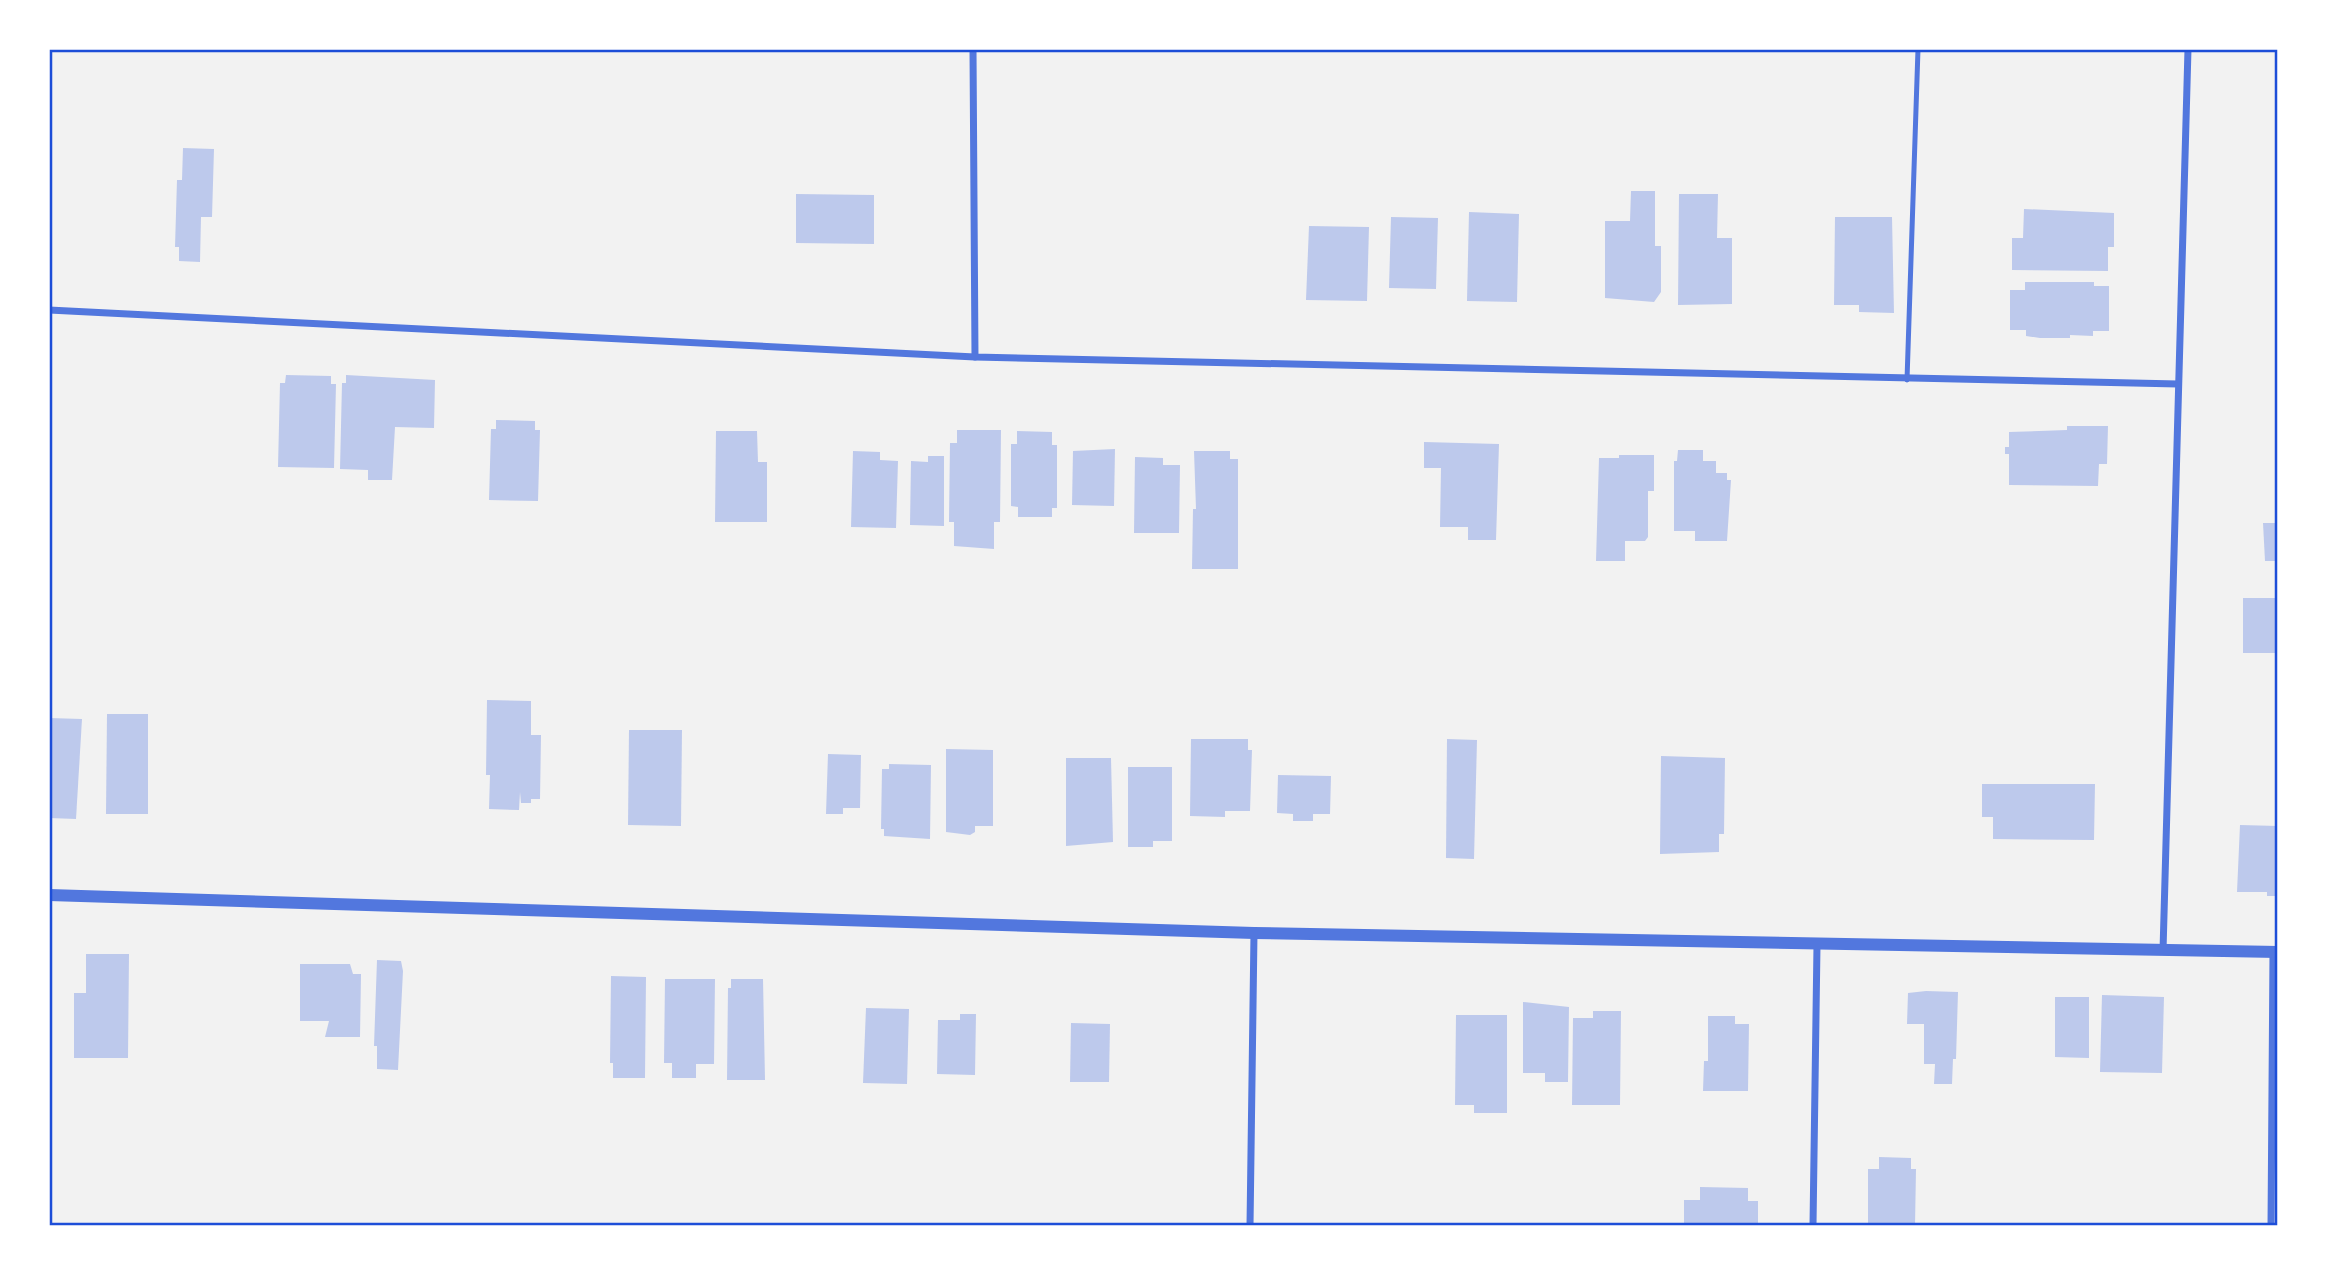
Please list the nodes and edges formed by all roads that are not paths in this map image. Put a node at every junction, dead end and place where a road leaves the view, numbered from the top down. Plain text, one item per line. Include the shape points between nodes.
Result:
1 (973, 49) edge
2 (1918, 49) edge
3 (2188, 49) edge
4 (49, 310) edge
5 (975, 357) junction
6 (1907, 380) junction
7 (2178, 384) junction
8 (49, 895) edge
9 (1254, 933) junction
10 (1817, 945) junction
11 (2163, 951) junction
12 (2275, 952) edge
13 (1250, 1226) edge
14 (1813, 1226) edge
15 (2271, 1226) edge

1 - 5 street
2 - 6 lane
3 - 7 street
4 - 5 street
5 - 6 street
6 - 7 street
7 - 11 street
8 - 9 street
9 - 10 street
9 - 13 street
10 - 11 street
10 - 14 street
11 - 12 street
12 - 15 street

